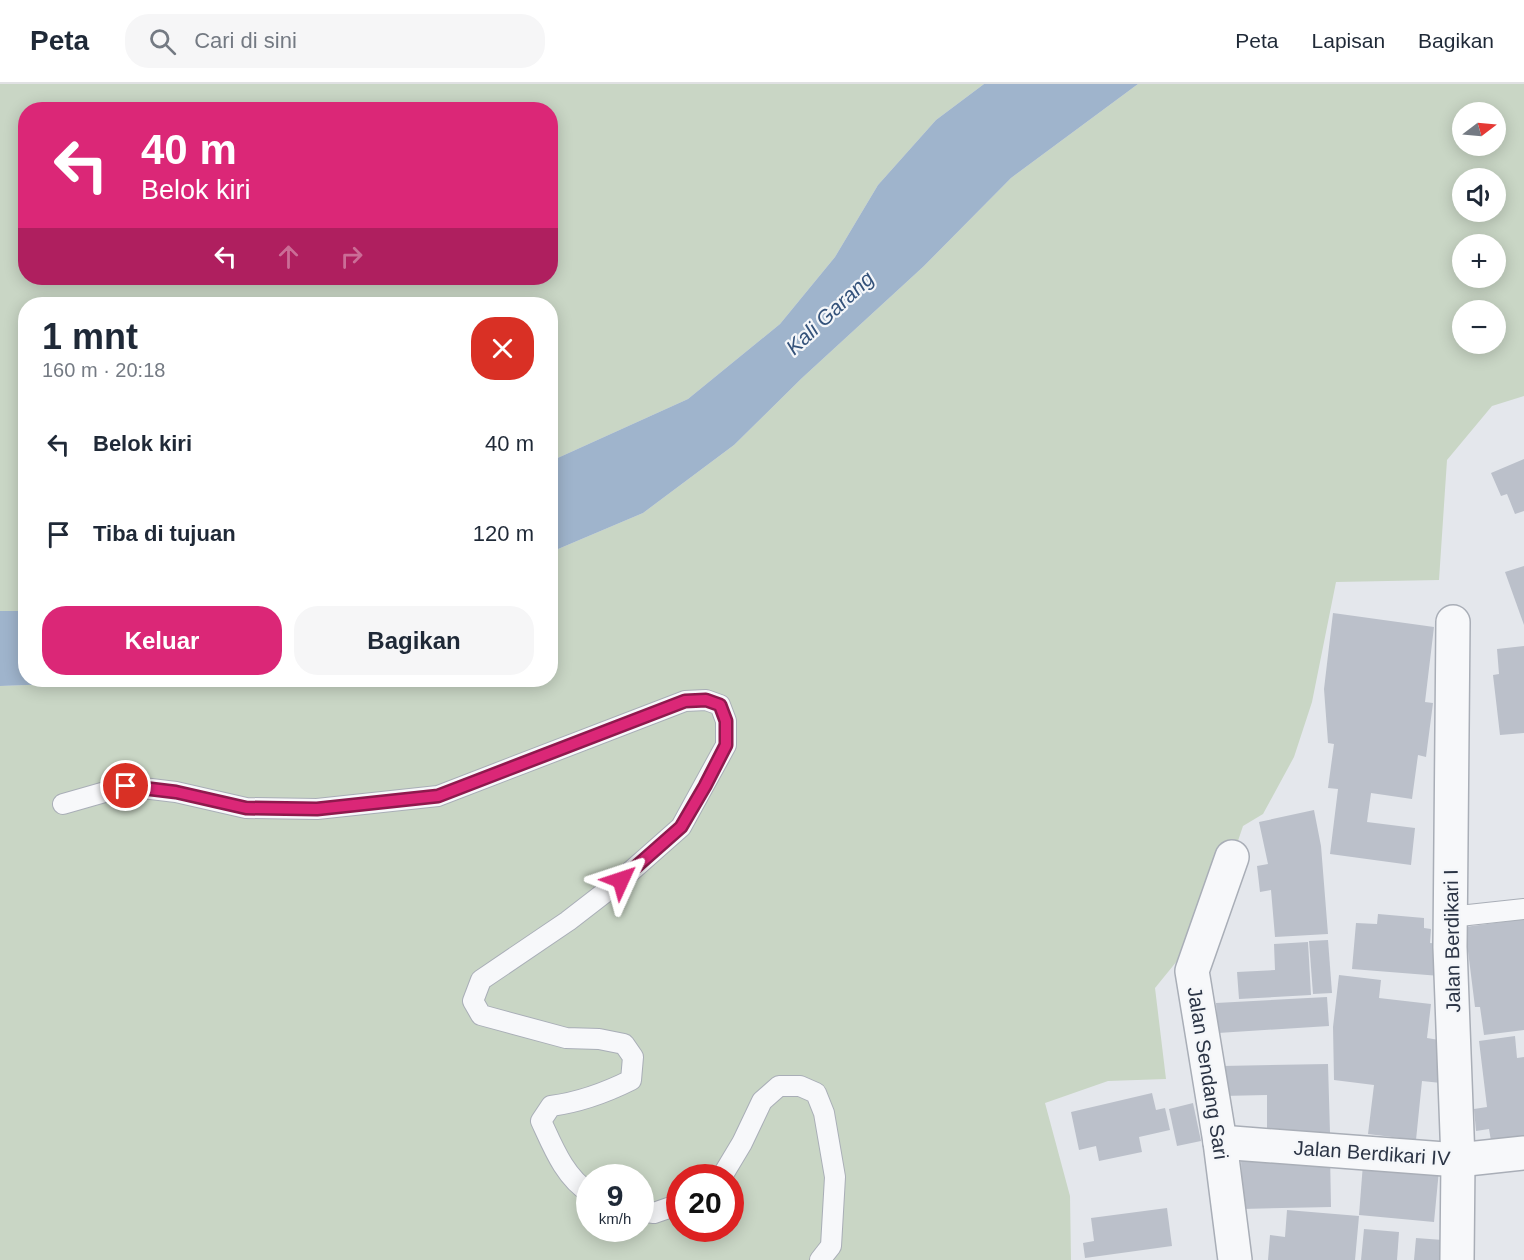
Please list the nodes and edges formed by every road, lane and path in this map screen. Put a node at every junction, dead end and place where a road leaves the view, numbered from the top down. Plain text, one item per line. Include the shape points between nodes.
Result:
1 (1453, 622) dead end
2 (63, 804) dead end
3 (1232, 857) dead end
4 (1524, 909) edge
5 (1450, 917) junction
6 (1220, 1142) junction
7 (1524, 1153) edge
8 (1458, 1160) junction
9 (729, 1164) edge
10 (576, 1185) edge
11 (1231, 1259) edge
12 (820, 1260) edge
13 (1457, 1260) edge

1 - 5 street, Jalan Berdikari I
2 - 10 lane via 126,786 176,792 246,808 317,809 438,796 685,701 706,700 720,705 726,721 726,745 681,827 568,921 481,980 472,1000 482,1015 566,1038 624,1044 633,1057 631,1080 602,1095 551,1106 541,1121
3 - 6 street, Jalan Sendang Sari via 1192,971
4 - 5 lane
5 - 8 street, Jalan Berdikari I
6 - 8 street, Jalan Berdikari IV
6 - 11 street, Jalan Sendang Sari
7 - 8 street, Jalan Berdikari IV
8 - 13 street, Jalan Berdikari I
9 - 12 lane via 762,1101 779,1086 800,1086 816,1093 824,1113 836,1177 831,1246

